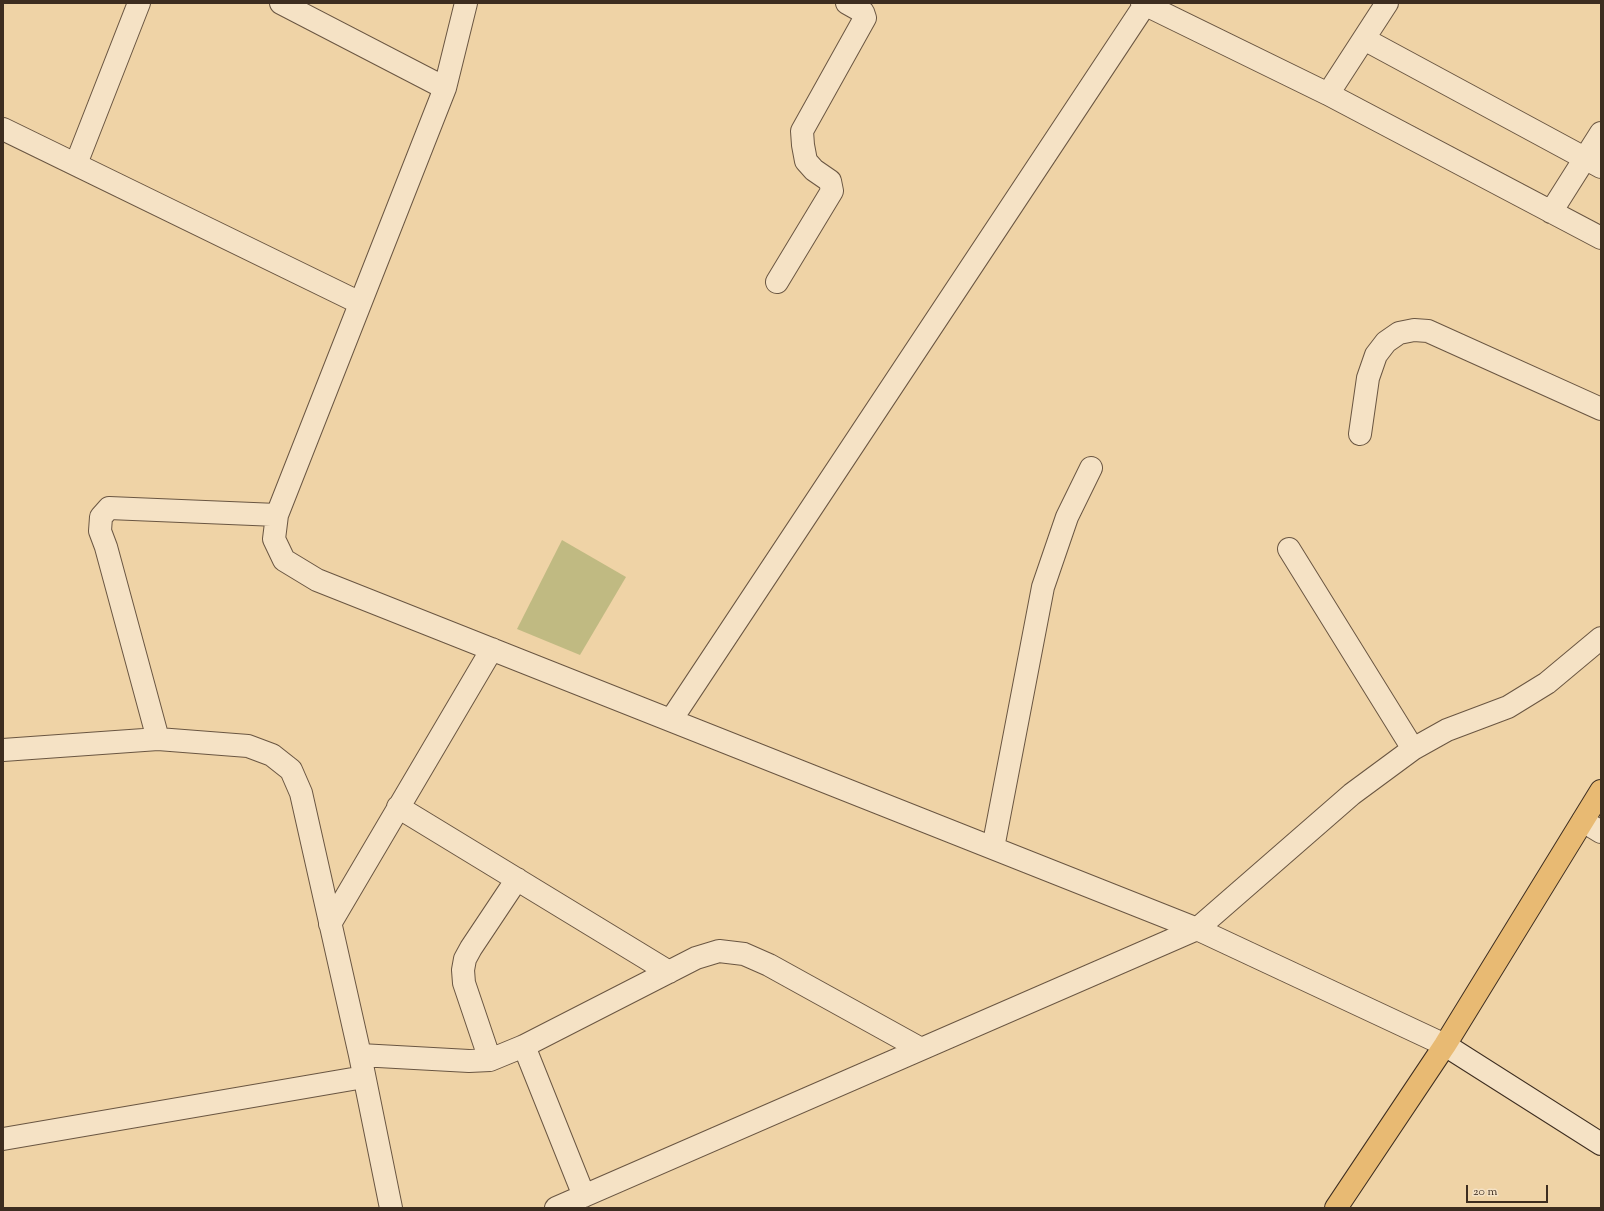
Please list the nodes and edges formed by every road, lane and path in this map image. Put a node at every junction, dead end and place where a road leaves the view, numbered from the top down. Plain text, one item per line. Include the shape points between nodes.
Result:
1 (139, 3) edge
2 (280, 3) edge
3 (466, 3) edge
4 (847, 3) edge
5 (1387, 3) edge
6 (1144, 4) edge
7 (1364, 39) junction
8 (445, 88) junction
9 (1328, 94) junction
10 (3, 129) edge
11 (1601, 134) edge
12 (1593, 162) edge
13 (76, 164) junction
14 (1551, 212) junction
15 (1601, 238) edge
16 (776, 282) dead end
17 (360, 303) junction
18 (1601, 410) edge
19 (1360, 434) dead end
20 (1091, 468) dead end
21 (277, 515) junction
22 (1289, 549) dead end
23 (1601, 638) edge
24 (492, 649) junction
25 (672, 720) junction
26 (158, 739) junction
27 (1413, 749) junction
28 (3, 750) edge
29 (1601, 791) edge
30 (398, 807) junction
31 (1592, 826) edge
32 (993, 848) junction
33 (517, 879) junction
34 (330, 924) junction
35 (1197, 929) junction
36 (669, 972) junction
37 (1445, 1044) junction
38 (524, 1046) junction
39 (921, 1049) junction
40 (360, 1055) junction
41 (490, 1060) junction
42 (364, 1077) junction
43 (3, 1139) edge
44 (1601, 1144) edge
45 (584, 1196) junction
46 (391, 1208) edge
47 (556, 1208) edge
48 (1336, 1208) edge

1 - 13 street
2 - 8 street
3 - 8 street
4 - 16 street via 863,12 865,18 802,131 806,161 830,181 832,191
5 - 7 street
6 - 9 street
6 - 25 street
7 - 9 street
7 - 12 street
8 - 17 street
9 - 14 street
10 - 13 street
11 - 12 street
12 - 14 street
13 - 17 street
14 - 15 street
17 - 21 street
18 - 19 street via 1428,331 1414,330 1399,333 1386,342 1376,354 1368,378
20 - 32 street via 1067,517 1043,586
21 - 24 street via 274,539 284,560 317,580
21 - 26 street via 109,508 101,516 100,531
22 - 27 street
23 - 27 street via 1547,684 1508,707 1447,730
24 - 25 street
24 - 30 street
25 - 32 street
26 - 28 street
26 - 34 street via 248,746 272,755 291,770 301,793
27 - 35 street via 1352,794
29 - 31 main road
30 - 33 street
30 - 34 street
31 - 37 main road
32 - 35 street
33 - 36 street
33 - 41 street via 471,948 463,970 464,983
34 - 40 street
35 - 37 street
35 - 39 street
36 - 38 street
36 - 39 street via 696,958 719,951 744,954 769,965
37 - 44 street
37 - 48 main road
38 - 41 street
38 - 45 street
39 - 45 street
40 - 41 street
40 - 42 street
42 - 43 street
42 - 46 street
45 - 47 street

